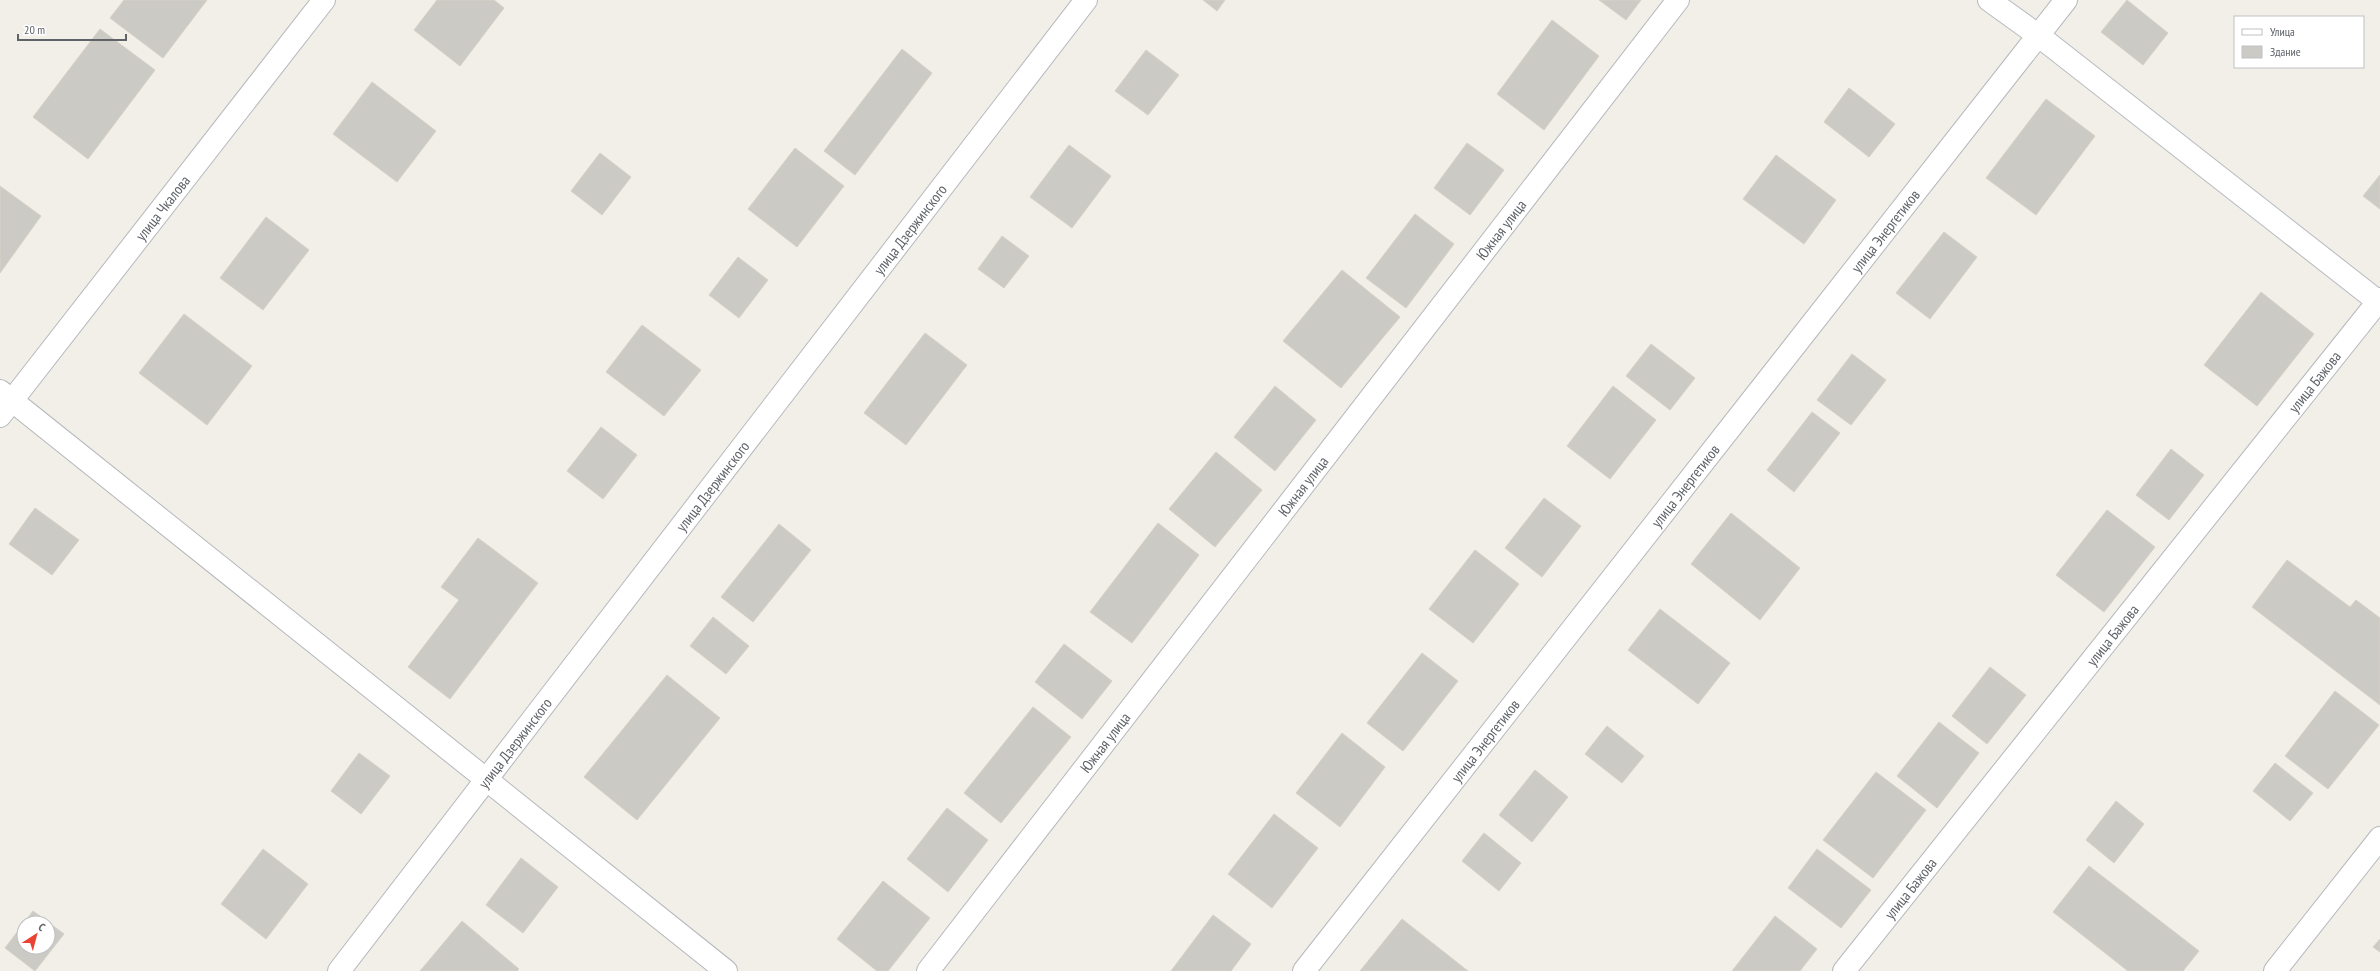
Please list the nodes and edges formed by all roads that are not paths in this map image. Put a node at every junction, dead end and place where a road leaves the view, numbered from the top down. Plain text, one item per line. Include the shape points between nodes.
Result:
1 (324, 0) edge
2 (1086, 0) edge
3 (1678, 0) edge
4 (1989, 0) edge
5 (2066, 0) edge
6 (2038, 36) junction
7 (2379, 301) edge
8 (4, 402) edge
9 (486, 779) junction
10 (2380, 838) edge
11 (339, 971) edge
12 (726, 971) edge
13 (928, 971) edge
14 (1304, 971) edge
15 (1844, 971) edge
16 (2275, 971) edge

1 - 8 street, улица Чкалова
2 - 9 street, улица Дзержинского
3 - 13 street, Южная улица
4 - 6 street
5 - 6 street, улица Энергетиков
6 - 7 street
6 - 14 street, улица Энергетиков
7 - 15 street, улица Бажова
8 - 9 street
9 - 11 street, улица Дзержинского
9 - 12 street
10 - 16 street

